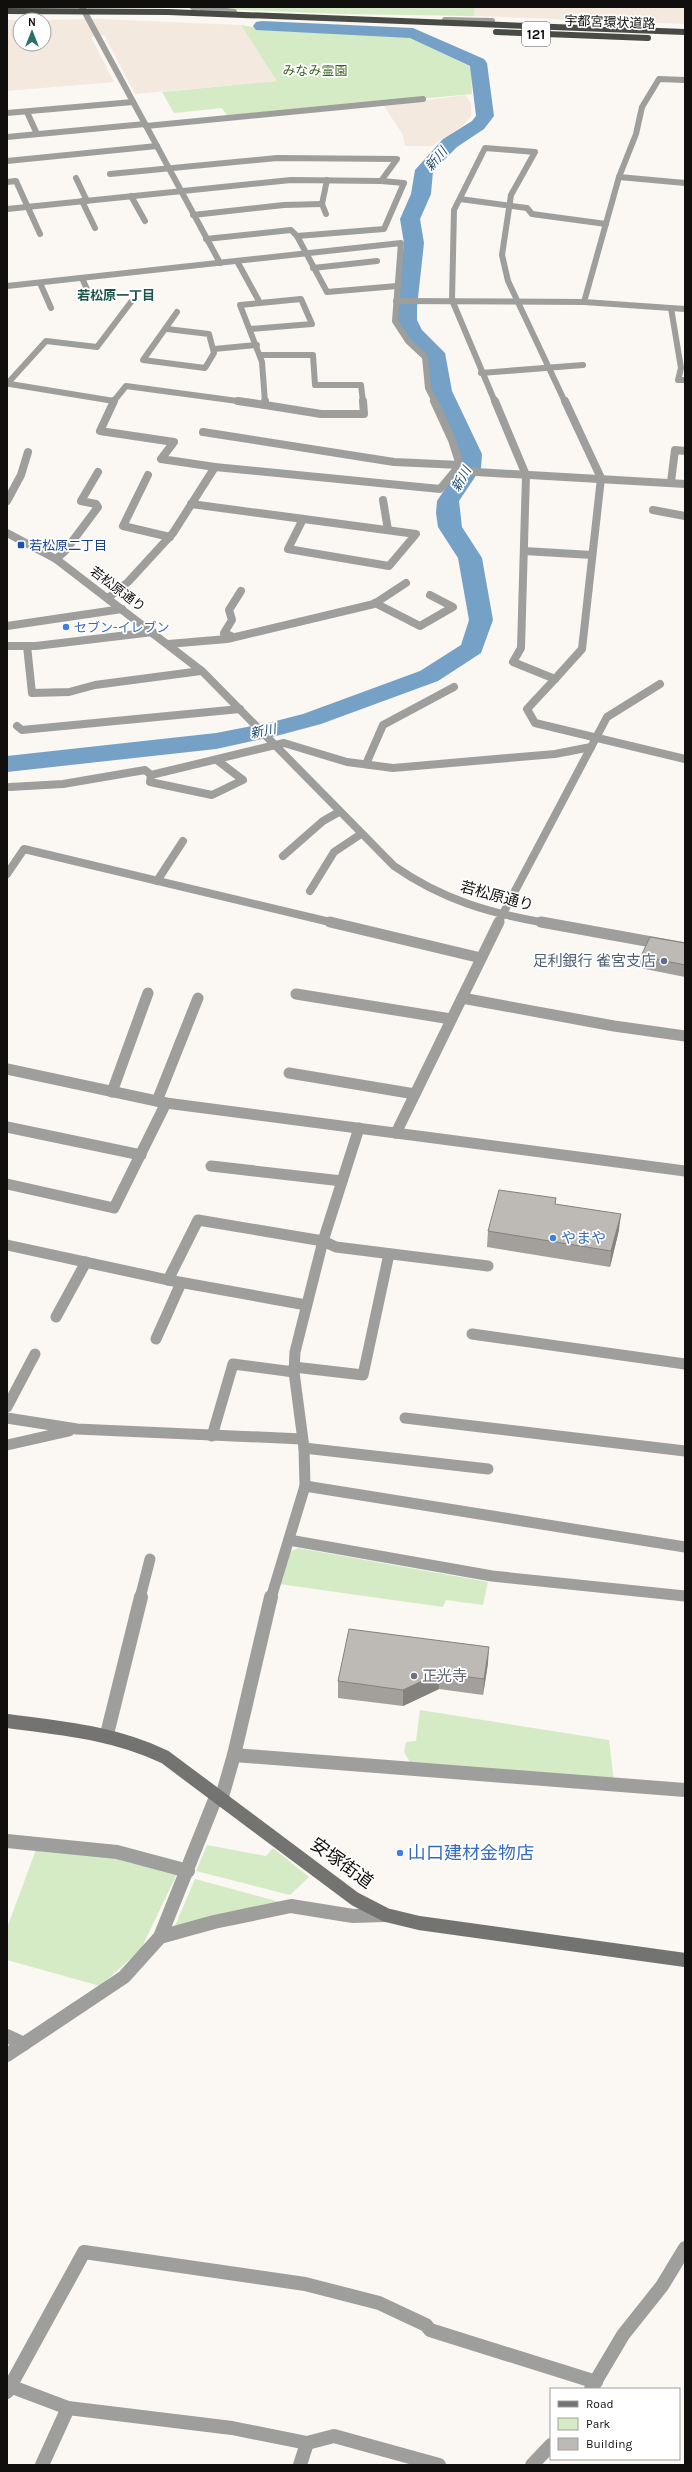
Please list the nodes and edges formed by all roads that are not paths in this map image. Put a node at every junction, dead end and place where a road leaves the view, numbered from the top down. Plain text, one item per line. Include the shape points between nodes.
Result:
1 (193, 7) edge
2 (177, 10) edge
3 (7, 11) edge
4 (85, 11) edge
5 (7, 16) edge
6 (381, 20) junction
7 (492, 21) junction
8 (387, 24) junction
9 (685, 28) edge
10 (482, 32) dead end
11 (489, 32) dead end
12 (685, 32) edge
13 (685, 36) edge
14 (654, 38) dead end
15 (685, 80) edge
16 (423, 99) dead end
17 (133, 102) junction
18 (27, 112) junction
19 (7, 114) edge
20 (146, 125) junction
21 (37, 134) junction
22 (7, 137) edge
23 (156, 146) junction
24 (7, 161) edge
25 (169, 168) junction
26 (110, 174) dead end
27 (619, 177) junction
28 (76, 178) dead end
29 (326, 180) junction
30 (381, 181) junction
31 (7, 182) edge
32 (685, 183) edge
33 (180, 191) junction
34 (131, 196) junction
35 (460, 198) junction
36 (84, 201) junction
37 (322, 204) junction
38 (510, 205) junction
39 (30, 207) junction
40 (7, 209) edge
41 (326, 214) dead end
42 (193, 215) junction
43 (145, 221) dead end
44 (606, 224) junction
45 (95, 228) dead end
46 (40, 234) dead end
47 (297, 236) junction
48 (206, 239) junction
49 (306, 253) junction
50 (236, 261) junction
51 (377, 261) dead end
52 (220, 263) junction
53 (313, 268) junction
54 (82, 278) junction
55 (40, 283) junction
56 (7, 286) edge
57 (397, 286) junction
58 (90, 296) dead end
59 (452, 300) junction
60 (516, 300) junction
61 (399, 301) junction
62 (131, 302) dead end
63 (584, 302) junction
64 (260, 303) junction
65 (51, 308) dead end
66 (671, 308) junction
67 (685, 309) edge
68 (177, 312) dead end
69 (167, 329) junction
70 (250, 329) junction
71 (257, 345) junction
72 (214, 349) junction
73 (260, 355) junction
74 (583, 365) dead end
75 (550, 367) junction
76 (683, 368) edge
77 (481, 373) junction
78 (685, 380) edge
79 (8, 384) edge
80 (114, 401) junction
81 (265, 405) junction
82 (203, 432) dead end
83 (685, 451) edge
84 (28, 452) dead end
85 (215, 467) junction
86 (461, 468) junction
87 (98, 472) dead end
88 (148, 475) dead end
89 (526, 475) junction
90 (601, 478) junction
91 (671, 482) junction
92 (685, 484) edge
93 (383, 500) dead end
94 (7, 501) edge
95 (191, 504) junction
96 (653, 510) dead end
97 (685, 516) edge
98 (303, 519) junction
99 (388, 530) junction
100 (7, 533) edge
101 (170, 537) junction
102 (524, 551) junction
103 (592, 555) junction
104 (56, 559) junction
105 (406, 583) dead end
106 (241, 590) dead end
107 (430, 595) dead end
108 (108, 598) junction
109 (375, 603) junction
110 (122, 609) junction
111 (7, 626) edge
112 (153, 632) junction
113 (233, 638) junction
114 (168, 644) junction
115 (7, 646) edge
116 (27, 646) junction
117 (201, 671) junction
118 (556, 679) junction
119 (660, 684) dead end
120 (454, 687) dead end
121 (240, 709) junction
122 (17, 726) dead end
123 (596, 737) junction
124 (274, 744) junction
125 (591, 747) junction
126 (685, 759) edge
127 (217, 760) junction
128 (366, 764) junction
129 (151, 775) junction
130 (10, 787) dead end
131 (339, 812) junction
132 (360, 834) junction
133 (183, 841) dead end
134 (283, 856) dead end
135 (9, 868) edge
136 (158, 881) junction
137 (310, 891) dead end
138 (502, 915) junction
139 (685, 948) edge
140 (481, 958) junction
141 (148, 993) dead end
142 (296, 994) dead end
143 (198, 998) dead end
144 (462, 998) junction
145 (451, 1019) junction
146 (685, 1036) edge
147 (7, 1069) edge
148 (289, 1072) dead end
149 (112, 1092) junction
150 (415, 1094) junction
151 (161, 1102) junction
152 (7, 1127) edge
153 (359, 1128) junction
154 (396, 1133) junction
155 (141, 1155) junction
156 (211, 1166) dead end
157 (685, 1171) edge
158 (342, 1181) junction
159 (7, 1184) edge
160 (323, 1241) junction
161 (7, 1245) edge
162 (389, 1254) junction
163 (86, 1262) junction
164 (488, 1266) dead end
165 (168, 1280) junction
166 (181, 1283) junction
167 (306, 1305) junction
168 (56, 1318) dead end
169 (472, 1334) dead end
170 (156, 1339) dead end
171 (35, 1354) dead end
172 (685, 1364) edge
173 (294, 1370) junction
174 (7, 1408) edge
175 (7, 1418) edge
176 (405, 1418) dead end
177 (77, 1429) junction
178 (212, 1436) junction
179 (303, 1444) junction
180 (7, 1445) edge
181 (685, 1450) edge
182 (488, 1469) dead end
183 (305, 1486) junction
184 (289, 1540) junction
185 (685, 1547) edge
186 (150, 1558) dead end
187 (685, 1596) edge
188 (7, 1721) edge
189 (107, 1734) junction
190 (234, 1755) junction
191 (685, 1790) edge
192 (218, 1798) junction
193 (7, 1841) edge
194 (188, 1871) junction
195 (386, 1915) junction
196 (160, 1937) junction
197 (685, 1960) edge
198 (7, 2036) edge
199 (24, 2044) junction
200 (7, 2055) edge
201 (685, 2248) edge
202 (594, 2385) edge
203 (8, 2388) edge
204 (68, 2408) junction
205 (307, 2443) junction
206 (550, 2446) edge
207 (42, 2465) edge
208 (300, 2465) edge
209 (439, 2465) edge
210 (532, 2465) edge

1 - 7 street via 249,13
2 - 4 highway, 宇都宮環状道路 / 121
2 - 6 highway, 宇都宮環状道路 / 121
3 - 4 highway, 宇都宮環状道路 / 121
4 - 5 highway, 宇都宮環状道路 / 121
4 - 8 highway, 宇都宮環状道路 / 121
4 - 17 street
6 - 7 highway, 121
6 - 12 highway, 宇都宮環状道路 / 121
7 - 9 highway, 121
8 - 10 highway, 121
8 - 13 highway, 宇都宮環状道路 / 121
11 - 14 highway, 121
15 - 27 street via 659,79 642,106 636,134
16 - 20 street
17 - 18 street
17 - 20 street
18 - 19 street
18 - 21 street
20 - 21 street
20 - 23 street
21 - 22 street
23 - 24 street
23 - 25 street
25 - 26 street
25 - 30 street via 277,158 397,159
25 - 33 street
27 - 32 street
27 - 44 street
28 - 36 street
29 - 30 street
29 - 33 street via 291,180
29 - 37 street
30 - 47 street via 404,183 384,229
31 - 39 street via 16,181
33 - 34 street
33 - 42 street
34 - 36 street
34 - 43 street
35 - 38 street
35 - 38 street via 485,148 534,152 511,194
35 - 59 street via 454,210
36 - 39 street
36 - 45 street
37 - 41 street
37 - 42 street via 284,205
38 - 44 street via 527,208 532,214
38 - 60 street via 502,255
39 - 40 street
39 - 46 street
42 - 48 street
44 - 63 street
47 - 48 street via 291,230
47 - 49 street
48 - 52 street
49 - 50 street
49 - 53 street
49 - 57 street via 401,243
50 - 52 street
50 - 64 street
51 - 53 street
52 - 54 street
53 - 57 street via 327,292
54 - 55 street
54 - 58 street
55 - 56 street
55 - 65 street
57 - 61 street
59 - 60 street
59 - 61 street
59 - 77 street
60 - 63 street
60 - 75 street
61 - 86 street via 395,321 408,341 425,357 428,388 452,440
62 - 79 street via 97,347 46,341
63 - 66 street
64 - 70 street via 240,305
64 - 70 street via 301,299 312,324
66 - 67 street
66 - 76 street
68 - 69 street
69 - 72 street via 209,334
69 - 72 street via 143,360 204,368
70 - 71 street
71 - 72 street
71 - 73 street
73 - 81 street
73 - 81 street via 313,354 315,385 361,384 364,414 321,414
74 - 75 street
75 - 77 street
75 - 90 street
76 - 78 street via 678,380
77 - 89 street
79 - 80 street
80 - 81 street via 126,386
80 - 85 street via 100,431 174,442 161,459
82 - 86 street via 394,462
83 - 91 street via 675,450
84 - 94 street via 21,475
85 - 86 street via 440,489
85 - 95 street
86 - 89 street via 476,472
87 - 104 street via 81,501 96,504 98,507 66,551
88 - 101 street via 123,526
89 - 90 street
89 - 102 street
90 - 91 street
90 - 103 street
91 - 92 street
93 - 99 street
95 - 98 street
95 - 101 street
96 - 97 street
98 - 99 street
98 - 99 street via 288,549 389,566 416,534
100 - 104 street, 若松原通り
101 - 108 street via 128,582
102 - 103 street
102 - 118 street via 521,648 513,662
103 - 118 street via 582,649
104 - 108 street, 若松原通り
105 - 109 street
106 - 113 street via 229,610 232,620 224,633
107 - 109 street via 453,607 437,613 433,619 420,626
108 - 110 street, 若松原通り
109 - 113 street
110 - 111 street
110 - 112 street, 若松原通り
112 - 114 street, 若松原通り
112 - 116 street
113 - 114 street
114 - 117 street, 若松原通り
115 - 116 street
116 - 117 street via 32,693 69,692 95,685
117 - 121 street, 若松原通り
118 - 123 street via 527,709 534,723
119 - 123 street via 608,717
120 - 128 street via 383,725
121 - 122 street via 22,730
121 - 124 street, 若松原通り
123 - 125 street
123 - 126 street
124 - 127 street
124 - 128 street via 284,743 348,762
124 - 131 street, 若松原通り
125 - 128 street via 554,754 393,768
125 - 138 street
127 - 129 street
127 - 129 street via 243,780 212,795 150,782
129 - 130 street via 146,770 70,784
131 - 132 street, 若松原通り
131 - 134 street via 323,821
132 - 137 street via 334,852
132 - 138 street, 若松原通り via 394,866 410,877 467,905
133 - 136 street
135 - 136 street via 24,849
136 - 140 street
138 - 139 street, 若松原通り
138 - 140 street
140 - 144 street
141 - 149 street
142 - 145 street
143 - 151 street
144 - 145 street
144 - 146 street via 614,1026
145 - 150 street
147 - 149 street
148 - 150 street
149 - 151 street
150 - 154 street
151 - 153 street
151 - 155 street
152 - 155 street
153 - 154 street
153 - 158 street
154 - 157 street
155 - 159 street via 114,1208
156 - 158 street
158 - 160 street
160 - 162 street via 336,1247
160 - 165 street via 198,1220
160 - 167 street
161 - 163 street
162 - 164 street
162 - 173 street via 363,1375
163 - 165 street
163 - 168 street
165 - 166 street
166 - 167 street
166 - 170 street
167 - 173 street via 295,1352
169 - 172 street
171 - 174 street
173 - 178 street via 233,1364
173 - 179 street
175 - 177 street
176 - 181 street
177 - 178 street
177 - 180 street
178 - 179 street
179 - 182 street
179 - 183 street
183 - 184 street
183 - 185 street
184 - 187 street via 492,1576
184 - 190 street via 268,1610
186 - 189 street
188 - 189 main road, 安塚街道
189 - 192 main road, 安塚街道 via 141,1744 165,1757
190 - 191 street
190 - 192 street
192 - 194 street
192 - 195 main road, 安塚街道 via 310,1863 355,1899
193 - 194 street via 117,1852
194 - 196 street
195 - 196 street via 353,1916 291,1906 214,1922
195 - 197 main road, 安塚街道 via 426,1924
196 - 199 street via 124,1977
198 - 199 street
199 - 200 street
201 - 202 street via 662,2286 623,2335
202 - 203 street via 430,2330 426,2324 379,2303 350,2294 305,2284 84,2252
203 - 204 street
204 - 205 street via 232,2428
204 - 207 street
205 - 208 street
205 - 209 street via 334,2436
206 - 210 street

